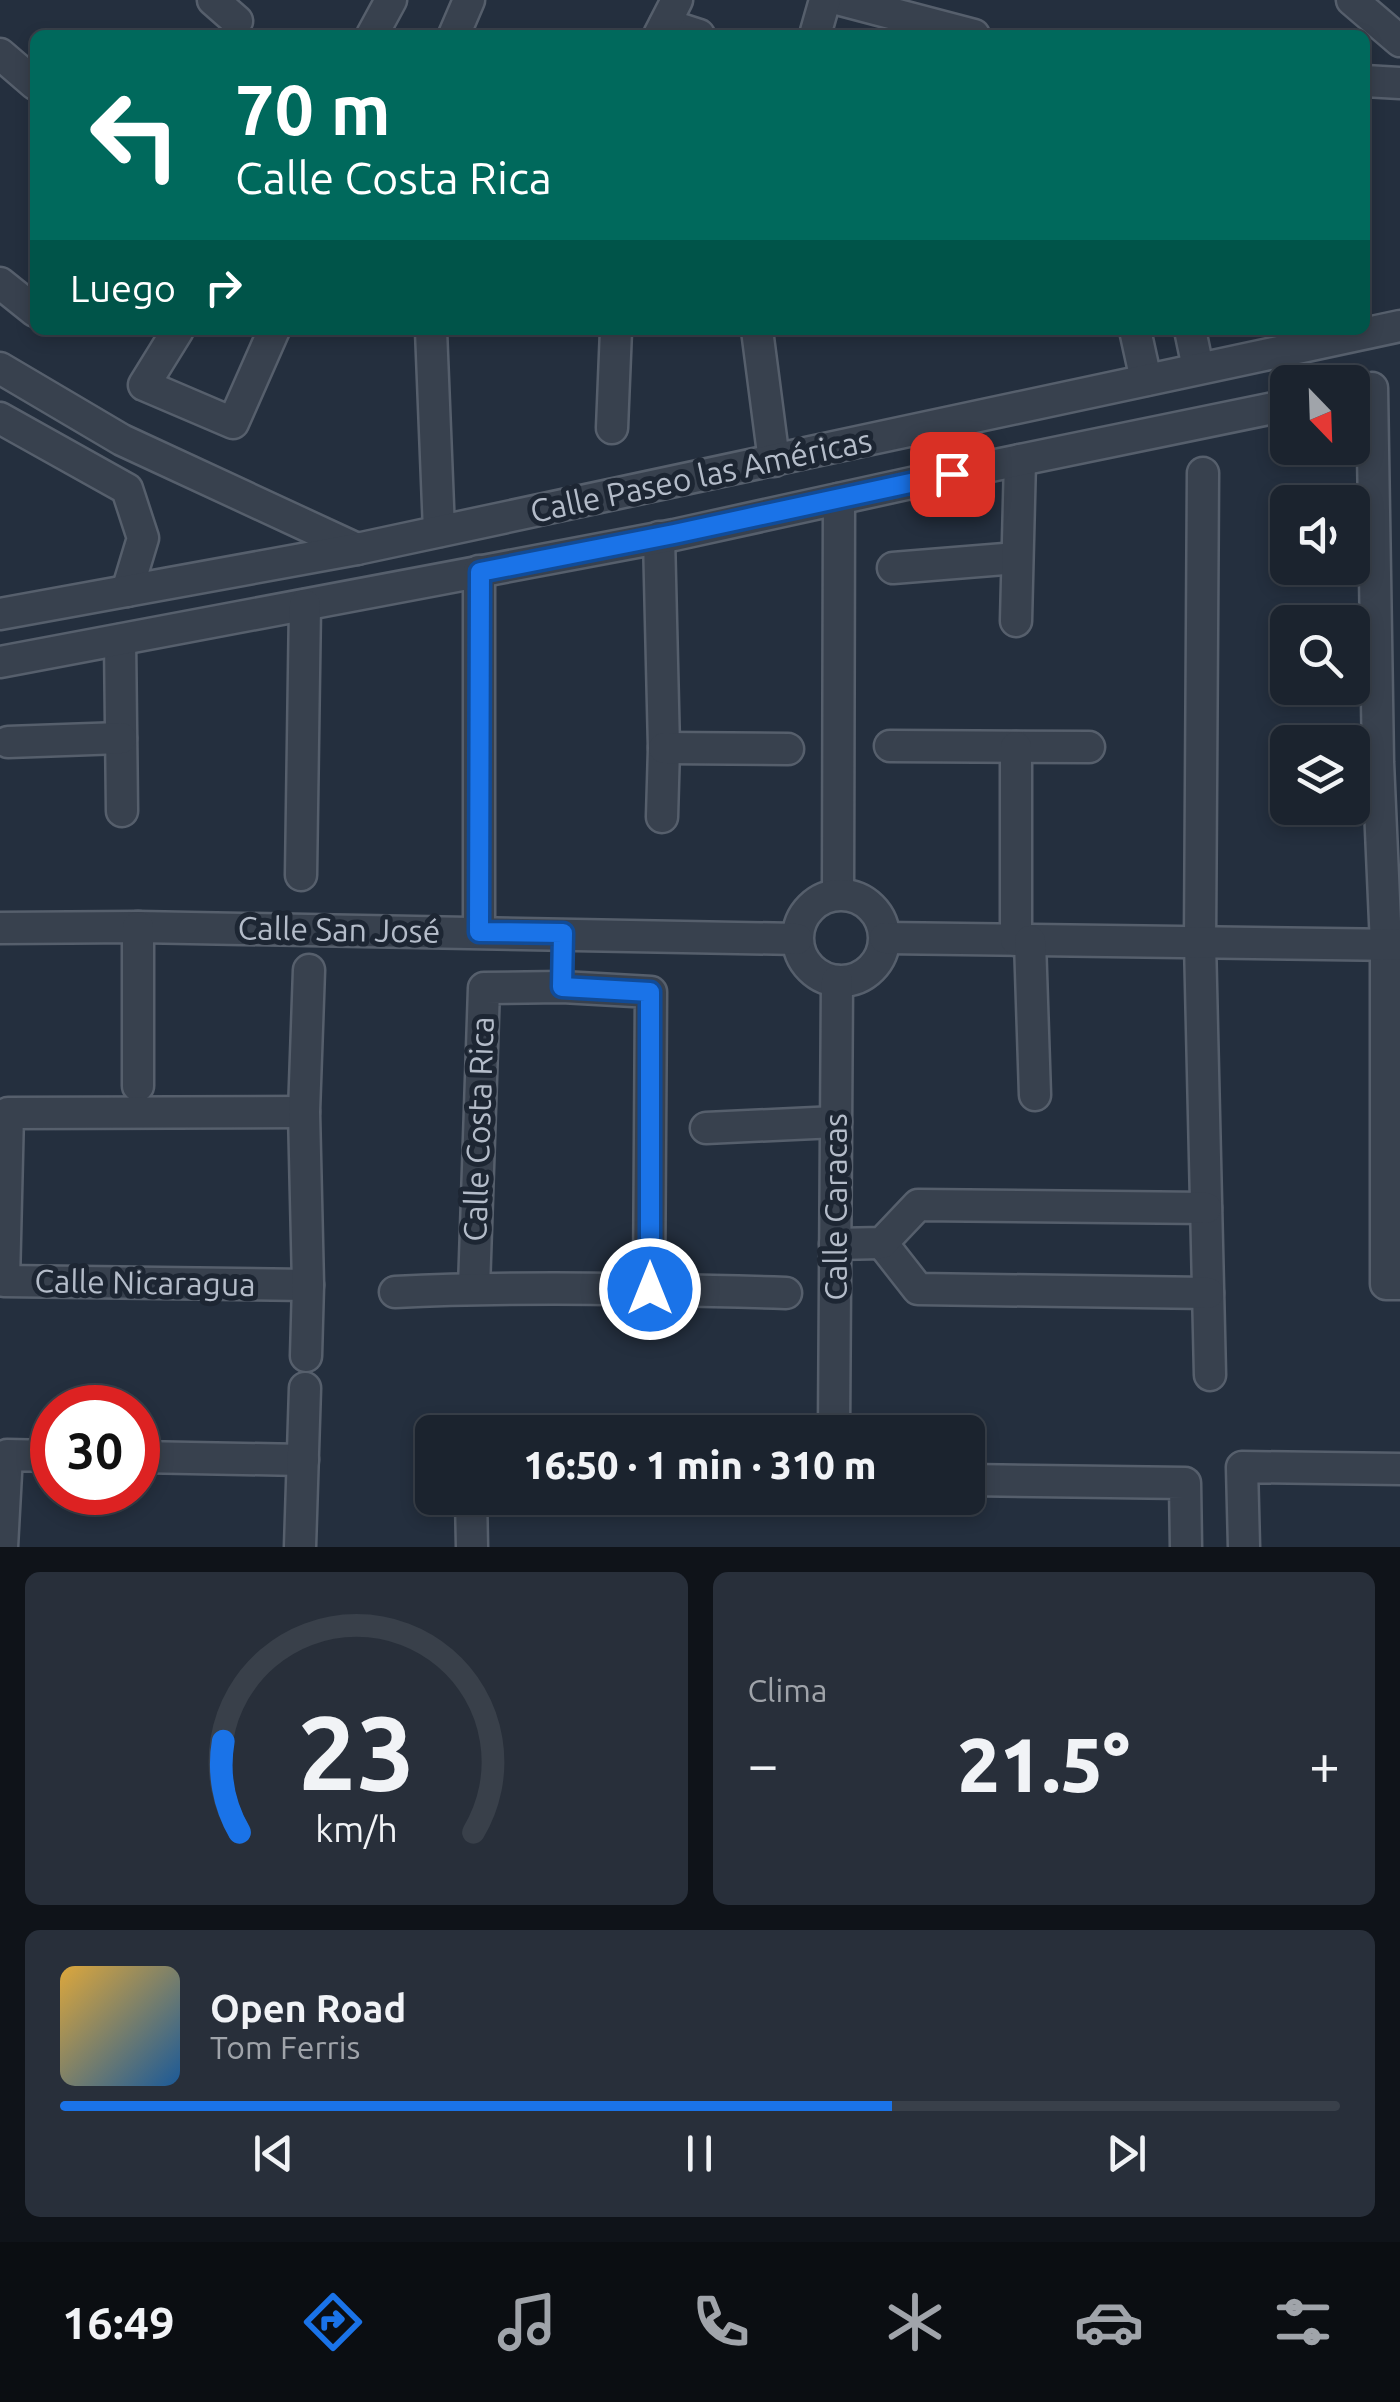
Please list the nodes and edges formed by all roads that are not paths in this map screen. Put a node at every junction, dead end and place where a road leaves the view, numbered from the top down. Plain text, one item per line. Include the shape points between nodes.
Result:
1 (214, 0) edge
2 (391, 0) edge
3 (469, 0) edge
4 (825, 0) edge
5 (841, 0) edge
6 (1352, 0) edge
7 (237, 21) dead end
8 (375, 30) edge
9 (456, 30) edge
10 (816, 30) edge
11 (955, 30) edge
12 (1400, 40) edge
13 (0, 54) edge
14 (30, 80) edge
15 (1370, 81) edge
16 (1400, 83) edge
17 (0, 282) edge
18 (30, 306) edge
19 (1400, 326) edge
20 (1370, 332) edge
21 (175, 335) edge
22 (272, 335) edge
23 (431, 335) edge
24 (616, 335) edge
25 (758, 335) edge
26 (1136, 335) edge
27 (1191, 335) edge
28 (1357, 335) edge
29 (0, 368) edge
30 (1198, 368) junction
31 (1146, 380) junction
32 (1375, 387) edge
33 (1270, 409) edge
34 (0, 418) edge
35 (612, 428) dead end
36 (1020, 460) junction
37 (774, 461) junction
38 (1203, 473) dead end
39 (839, 498) junction
40 (528, 513) junction
41 (439, 532) junction
42 (659, 537) junction
43 (357, 549) junction
44 (1018, 558) junction
45 (533, 561) junction
46 (893, 568) dead end
47 (480, 572) junction
48 (1388, 581) edge
49 (127, 591) junction
50 (305, 605) junction
51 (0, 614) edge
52 (1016, 621) dead end
53 (120, 640) junction
54 (0, 662) edge
55 (121, 738) junction
56 (8, 742) dead end
57 (890, 746) dead end
58 (1016, 747) junction
59 (664, 748) junction
60 (1089, 748) dead end
61 (788, 749) dead end
62 (1389, 762) edge
63 (122, 810) dead end
64 (662, 817) dead end
65 (301, 874) dead end
66 (838, 894) junction
67 (138, 927) junction
68 (0, 928) edge
69 (479, 932) junction
70 (563, 933) junction
71 (884, 938) junction
72 (797, 939) junction
73 (1023, 941) junction
74 (1200, 942) junction
75 (1393, 945) edge
76 (309, 970) dead end
77 (837, 981) junction
78 (562, 987) junction
79 (138, 1086) dead end
80 (1035, 1096) dead end
81 (304, 1112) junction
82 (836, 1122) junction
83 (706, 1128) dead end
84 (2, 1198) edge
85 (1206, 1208) junction
86 (882, 1243) junction
87 (836, 1244) junction
88 (1400, 1284) edge
89 (308, 1285) junction
90 (474, 1288) junction
91 (650, 1289) junction
92 (394, 1292) dead end
93 (786, 1293) dead end
94 (1208, 1293) junction
95 (306, 1356) dead end
96 (1210, 1375) dead end
97 (305, 1388) dead end
98 (834, 1415) edge
99 (30, 1456) edge
100 (160, 1457) edge
101 (302, 1460) junction
102 (1400, 1470) edge
103 (985, 1480) edge
104 (472, 1515) edge
105 (2, 1544) edge
106 (300, 1547) edge
107 (472, 1547) edge
108 (1186, 1547) edge
109 (1244, 1547) edge

1 - 7 street
2 - 8 street
3 - 9 street
4 - 10 street
5 - 11 street
6 - 12 street
13 - 14 street
15 - 16 street
17 - 18 street
19 - 20 street, Calle Paseo las Américas
21 - 22 street via 144,385 232,423
23 - 41 street
24 - 35 street
25 - 37 street
26 - 31 street
27 - 30 street
28 - 30 street, Calle Paseo las Américas
29 - 43 street via 122,440
30 - 31 street, Calle Paseo las Américas
31 - 37 street, Calle Paseo las Américas
32 - 48 street
33 - 36 street, Calle Paseo las Américas
34 - 49 street via 127,489 143,538
36 - 39 street, Calle Paseo las Américas
36 - 44 street
37 - 40 street, Calle Paseo las Américas
38 - 74 street
39 - 42 street, Calle Paseo las Américas
39 - 66 street
40 - 41 street, Calle Paseo las Américas
40 - 45 street
41 - 43 street, Calle Paseo las Américas
42 - 45 street, Calle Paseo las Américas
42 - 59 street
43 - 49 street, Calle Paseo las Américas
44 - 46 street
44 - 52 street
45 - 47 street, Calle Paseo las Américas
47 - 50 street, Calle Paseo las Américas
47 - 69 street
48 - 62 street
49 - 51 street, Calle Paseo las Américas
50 - 53 street, Calle Paseo las Américas
50 - 65 street
53 - 54 street, Calle Paseo las Américas
53 - 55 street
55 - 56 street
55 - 63 street
57 - 58 street
58 - 60 street
58 - 73 street
59 - 61 street
59 - 64 street
62 - 75 street
66 - 71 street via 861,899 878,915
66 - 72 street via 802,918
67 - 68 street, Calle San José
67 - 69 street, Calle San José
67 - 79 street
69 - 70 street, Calle San José
70 - 72 street, Calle San José
70 - 78 street
71 - 73 street
71 - 77 street via 878,961 860,977
72 - 77 street via 817,974
73 - 74 street
73 - 80 street
74 - 75 street
74 - 85 street
75 - 88 street via 1386,1284
76 - 81 street
77 - 82 street, Calle Caracas
78 - 90 street, Calle Costa Rica via 484,988
78 - 91 street, Calle Costa Rica via 650,992
81 - 84 street, Calle Nicaragua via 8,1112
81 - 89 street
82 - 83 street
82 - 87 street, Calle Caracas
84 - 89 street, Calle Nicaragua via 4,1281
85 - 86 street via 918,1205
85 - 94 street
86 - 87 street
86 - 94 street via 918,1289
87 - 98 street, Calle Caracas
89 - 95 street
90 - 91 street, Calle Costa Rica
90 - 92 street, Calle Costa Rica
91 - 93 street, Calle Costa Rica
94 - 96 street
97 - 101 street
99 - 105 street via 7,1455
100 - 101 street
101 - 106 street
102 - 109 street via 1242,1467
103 - 108 street via 1185,1483
104 - 107 street

